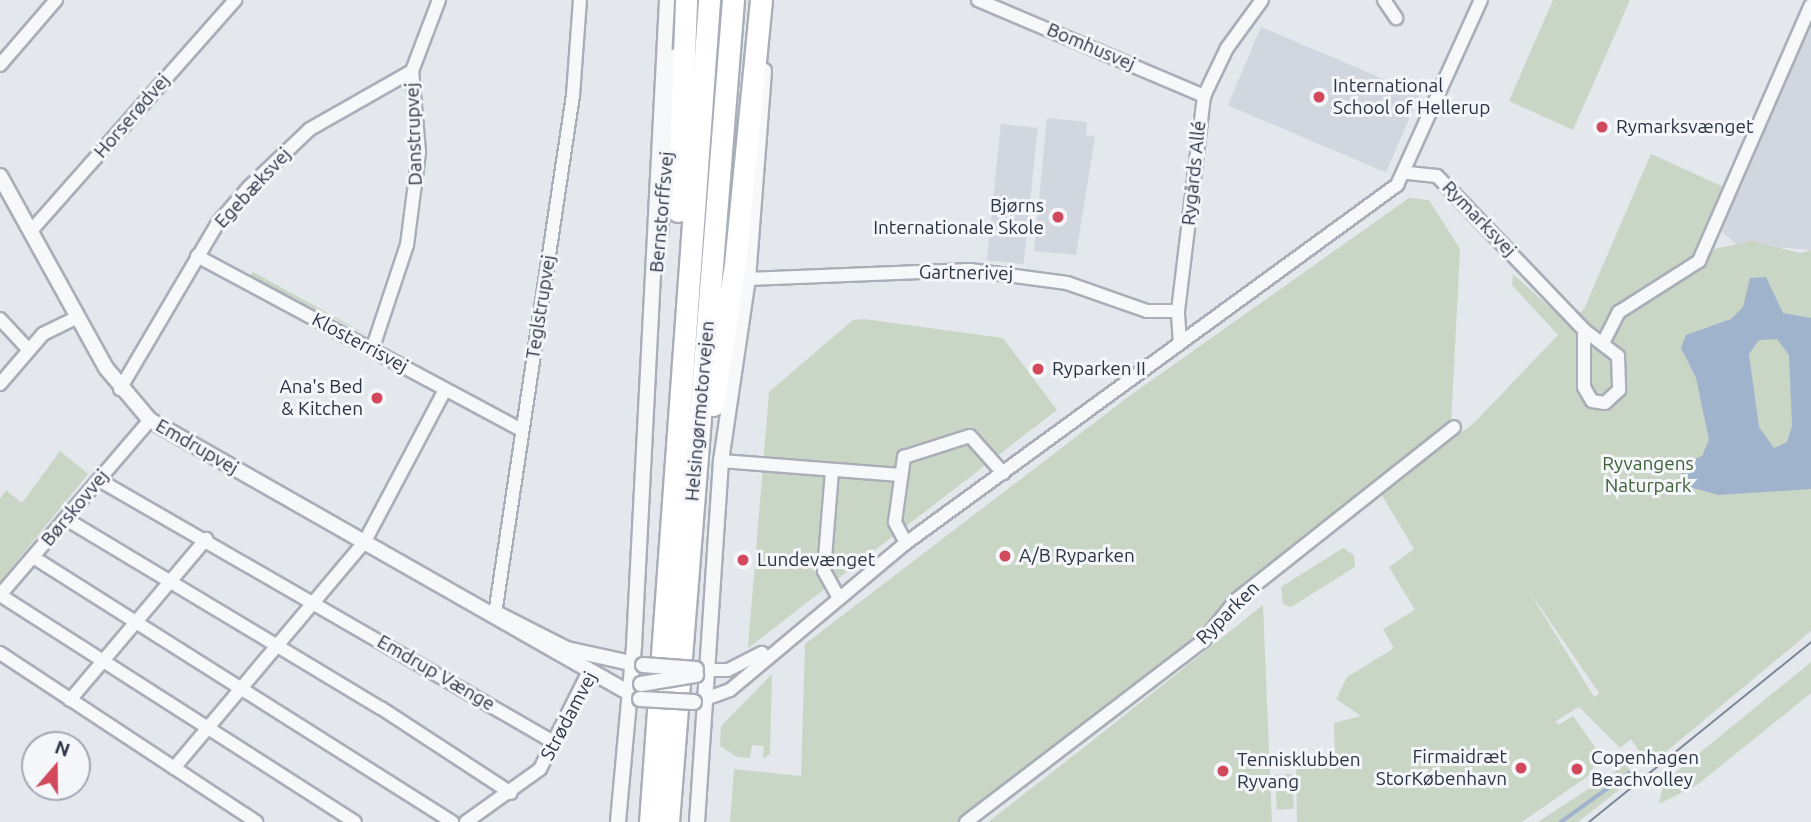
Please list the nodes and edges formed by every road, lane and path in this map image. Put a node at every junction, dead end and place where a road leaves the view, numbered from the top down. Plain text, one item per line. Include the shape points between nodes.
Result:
1 (56, 0) edge
2 (235, 0) edge
3 (439, 0) edge
4 (580, 0) edge
5 (667, 0) edge
6 (678, 0) edge
7 (686, 0) edge
8 (709, 0) edge
9 (733, 0) edge
10 (761, 0) edge
11 (769, 0) edge
12 (978, 0) edge
13 (1262, 0) edge
14 (1384, 0) edge
15 (1481, 0) edge
16 (1811, 5) edge
17 (1396, 18) dead end
18 (0, 65) edge
19 (412, 71) junction
20 (1204, 96) junction
21 (1408, 173) junction
22 (0, 176) edge
23 (30, 232) junction
24 (197, 256) junction
25 (748, 279) junction
26 (1178, 311) junction
27 (78, 317) junction
28 (0, 319) edge
29 (1584, 330) junction
30 (683, 338) junction
31 (1181, 343) junction
32 (1603, 343) junction
33 (28, 349) junction
34 (372, 350) junction
35 (0, 384) edge
36 (120, 389) junction
37 (445, 390) junction
38 (150, 420) junction
39 (643, 424) junction
40 (1454, 428) dead end
41 (522, 430) junction
42 (721, 461) junction
43 (832, 471) junction
44 (1003, 473) junction
45 (900, 475) junction
46 (99, 480) junction
47 (693, 504) junction
48 (66, 519) junction
49 (206, 539) junction
50 (365, 541) junction
51 (906, 543) junction
52 (33, 557) junction
53 (170, 580) junction
54 (0, 595) edge
55 (838, 596) junction
56 (316, 604) junction
57 (495, 614) junction
58 (137, 622) junction
59 (783, 640) junction
60 (281, 646) junction
61 (0, 653) edge
62 (604, 659) junction
63 (103, 661) junction
64 (638, 664) junction
65 (589, 671) junction
66 (699, 671) junction
67 (246, 688) junction
68 (637, 693) junction
69 (70, 699) junction
70 (699, 701) junction
71 (207, 728) junction
72 (555, 743) junction
73 (174, 768) junction
74 (651, 768) junction
75 (511, 793) junction
76 (256, 822) edge
77 (355, 822) edge
78 (452, 822) edge
79 (466, 822) edge
80 (618, 822) edge
81 (634, 822) edge
82 (650, 822) edge
83 (668, 822) edge
84 (697, 822) edge
85 (966, 822) edge

1 - 18 street
2 - 23 street, Horserødvej
3 - 19 street, Danstrupvej
4 - 41 street, Teglstrupvej via 573,95
5 - 39 street
6 - 39 street, Bernstorffsvej
7 - 30 highway via 677,238
8 - 30 highway, Helsingørmotorvejen
9 - 47 highway, Helsingørmotorvejen
10 - 47 highway via 730,305
11 - 25 street
12 - 20 street, Bomhusvej
13 - 20 street, Rygårds Allé
14 - 17 street
15 - 21 street
16 - 32 street via 1699,261 1631,302
19 - 24 street, Egebæksvej via 310,130 241,197
19 - 34 street, Danstrupvej via 417,189 407,246
20 - 26 street, Rygårds Allé
21 - 29 street, Rymarksvej via 1437,176
21 - 31 street
22 - 23 street, Emdrupvej
23 - 27 street, Emdrupvej
24 - 34 street, Klosterrisvej
24 - 36 street, Egebæksvej
25 - 26 street, Gartnerivej via 970,270 1067,283 1147,311
25 - 42 street
26 - 31 street, Rygårds Allé
27 - 33 street
27 - 36 street, Emdrupvej
28 - 33 street
29 - 32 street, Rymarksvej
29 - 32 street, Rymarksvej via 1584,387 1592,401 1605,403 1619,390 1621,363
30 - 74 highway, Helsingørmotorvejen
31 - 44 street
33 - 35 street
34 - 37 street, Klosterrisvej
36 - 38 street, Emdrupvej
37 - 41 street, Klosterrisvej
37 - 50 street
38 - 46 street, Børskovvej
38 - 50 street, Emdrupvej
39 - 64 street
40 - 85 street, Ryparken via 1236,600 1204,640
41 - 57 street, Teglstrupvej
42 - 43 street
42 - 66 street
43 - 45 street
43 - 55 street via 824,571
44 - 45 street via 970,436 904,457
44 - 51 street
45 - 51 street via 895,522
46 - 48 street, Børskovvej
46 - 49 street, Emdrup Vænge
47 - 83 highway, Helsingørmotorvejen
48 - 52 street, Børskovvej
48 - 53 street
49 - 53 street
49 - 56 street, Emdrup Vænge
50 - 56 street
50 - 57 street, Emdrupvej
51 - 55 street
52 - 54 street, Børskovvej
52 - 58 street
53 - 58 street
53 - 60 street
54 - 63 street
55 - 59 street
56 - 60 street
56 - 72 street, Emdrup Vænge
57 - 62 street, Emdrupvej via 567,649
57 - 65 street, Emdrupvej
58 - 63 street
58 - 67 street
59 - 66 street via 740,666
59 - 70 street via 730,690
60 - 67 street
60 - 75 street
61 - 69 street
62 - 64 street, Emdrupvej
62 - 65 street, Strødamvej
63 - 69 street
63 - 71 street
64 - 66 street, Emdrupvej, bridge
64 - 68 street
65 - 68 street, Emdrupvej
65 - 72 street, Strødamvej
66 - 68 street, bridge
66 - 70 street
67 - 71 street
67 - 78 street
68 - 70 street, Emdrupvej, bridge
68 - 80 street
69 - 73 street
70 - 84 street
71 - 73 street
71 - 77 street
72 - 75 street, Strødamvej via 540,769
73 - 76 street
74 - 81 highway
74 - 82 highway, Helsingørmotorvejen
75 - 79 street, Strødamvej

